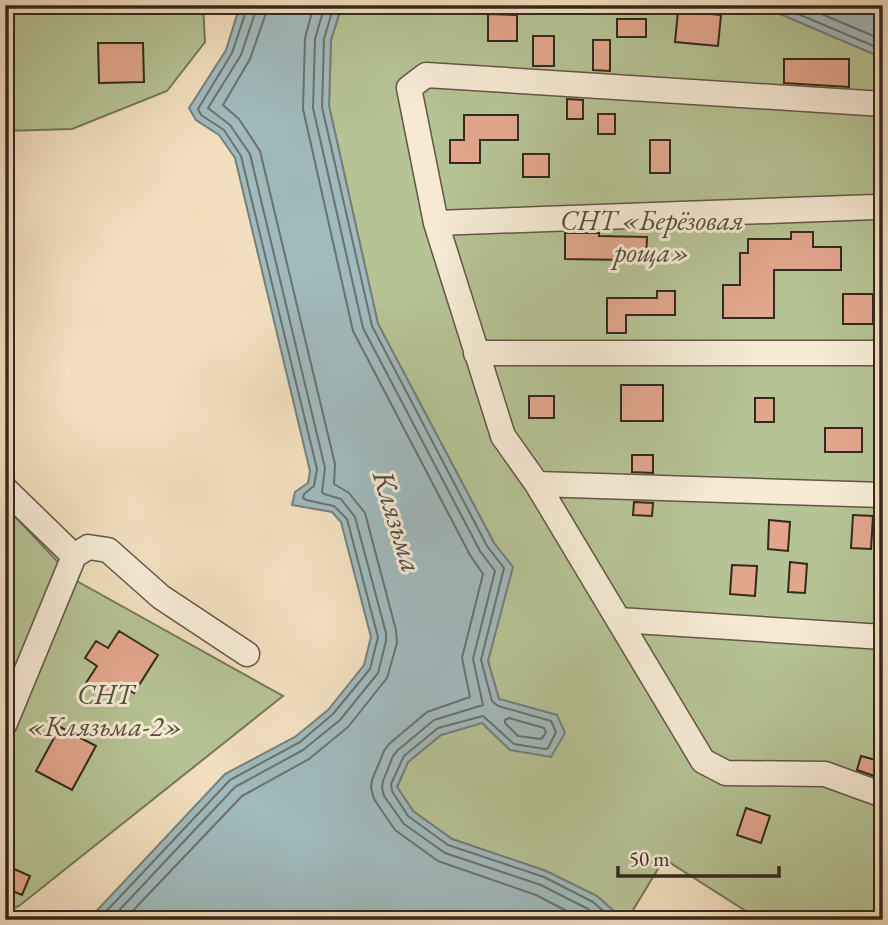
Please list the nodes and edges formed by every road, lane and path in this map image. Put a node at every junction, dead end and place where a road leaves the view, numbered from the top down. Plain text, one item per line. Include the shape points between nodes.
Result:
1 (883, 104) edge
2 (883, 204) edge
3 (436, 223) junction
4 (476, 353) junction
5 (883, 353) edge
6 (537, 484) junction
7 (5, 489) edge
8 (883, 495) edge
9 (74, 556) junction
10 (619, 620) junction
11 (883, 637) edge
12 (247, 654) dead end
13 (5, 723) edge
14 (883, 795) edge

1 - 3 street via 426,75 409,88
2 - 3 street
3 - 4 street
4 - 5 street
4 - 6 street via 503,436
6 - 8 street
6 - 10 street
7 - 9 street
9 - 12 street via 88,547 108,550 161,597
9 - 13 street
10 - 11 street
10 - 14 street via 703,761 726,773 825,774

